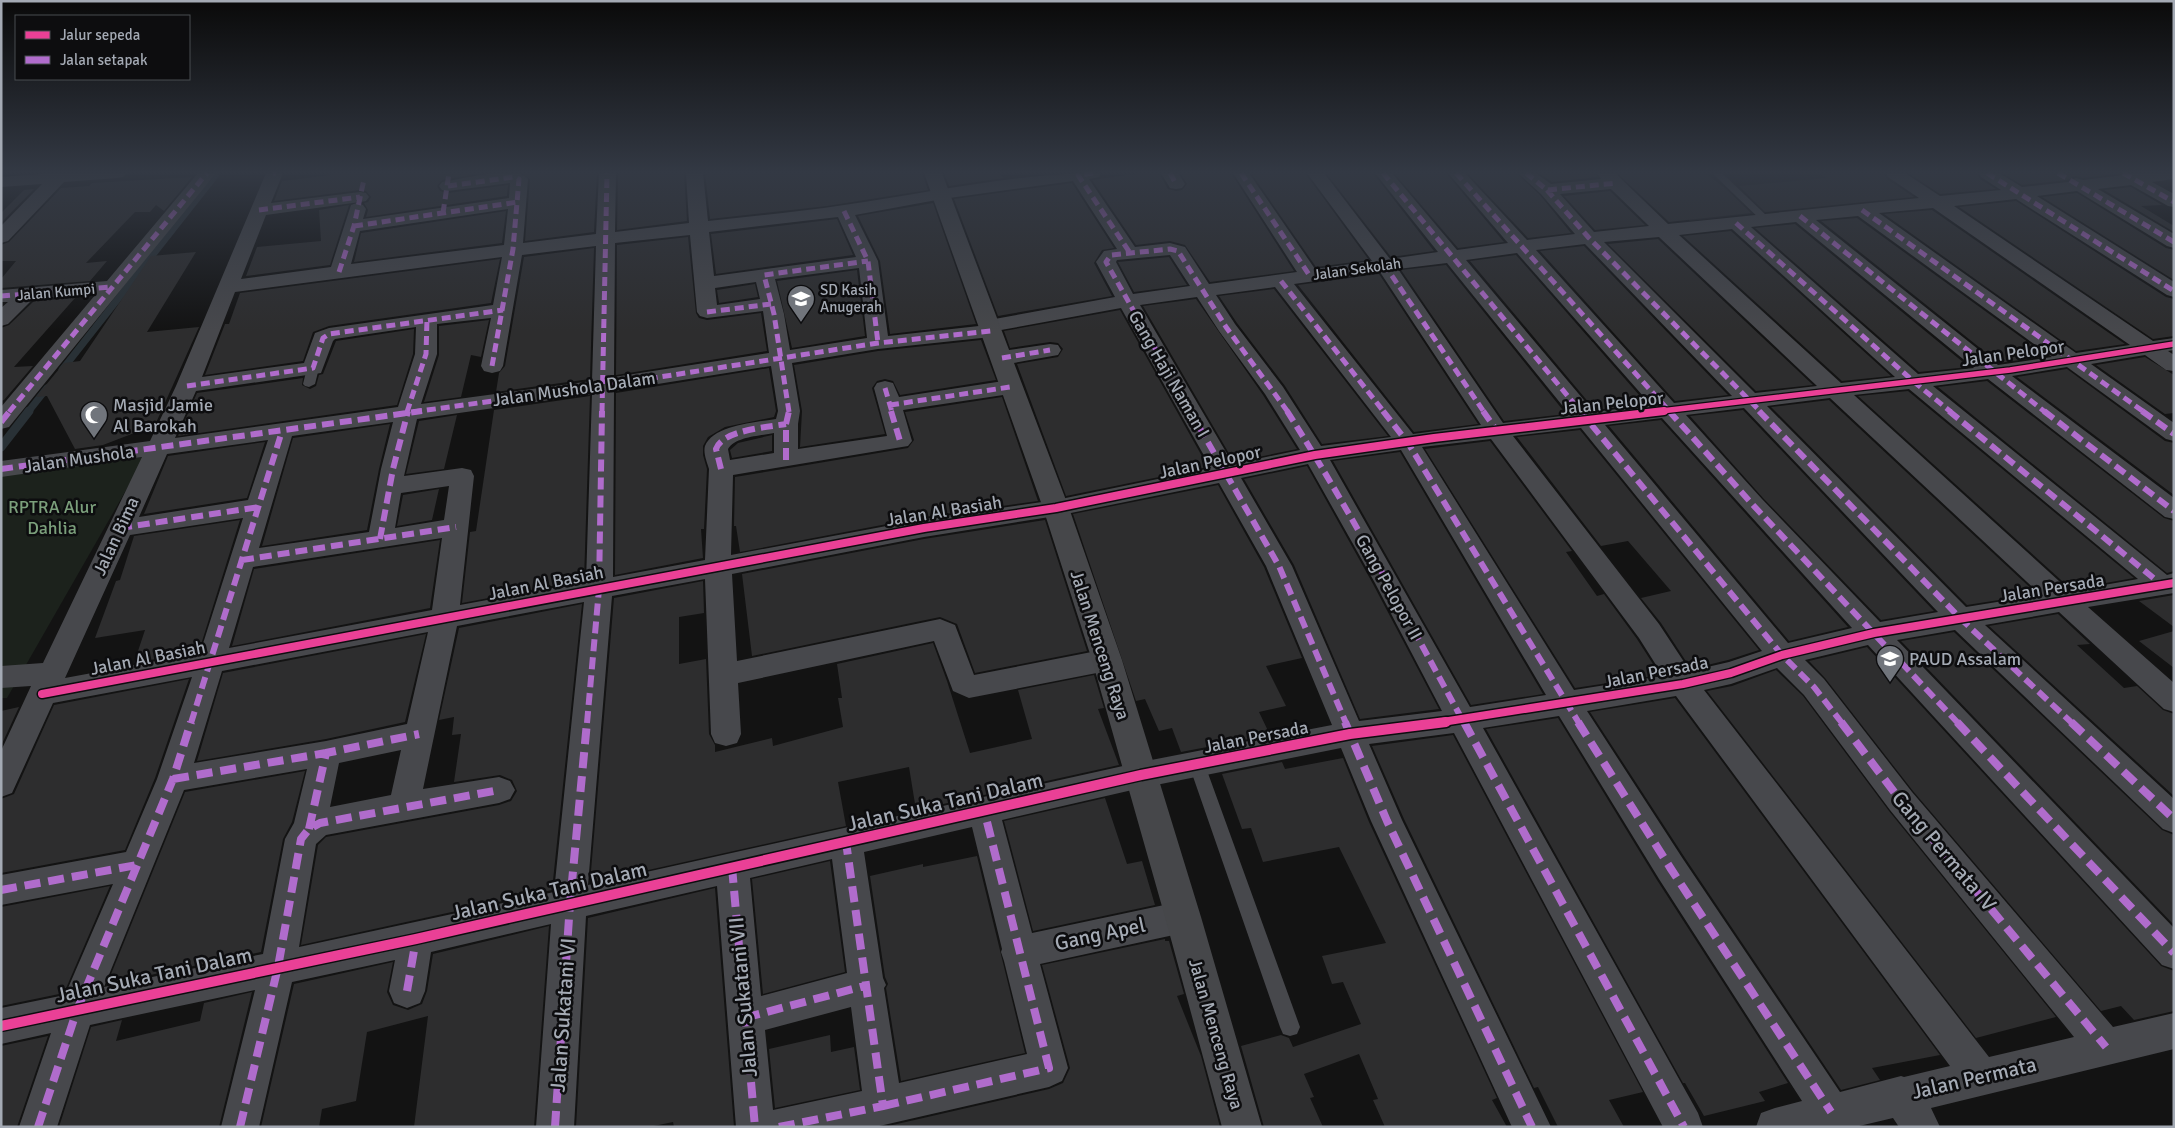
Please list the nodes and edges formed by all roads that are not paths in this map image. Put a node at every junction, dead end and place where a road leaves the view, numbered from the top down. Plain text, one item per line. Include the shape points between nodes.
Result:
1 (12, 226) edge
2 (163, 226) edge
3 (253, 226) edge
4 (354, 226) edge
5 (515, 226) edge
6 (605, 226) edge
7 (712, 226) edge
8 (851, 226) edge
9 (953, 226) edge
10 (1115, 226) edge
11 (1276, 226) edge
12 (1355, 226) edge
13 (1426, 226) edge
14 (1504, 226) edge
15 (1578, 226) edge
16 (1658, 226) edge
17 (1708, 226) edge
18 (1739, 226) edge
19 (1812, 226) edge
20 (1884, 226) edge
21 (1970, 226) edge
22 (2072, 226) edge
23 (2147, 226) edge
24 (700, 227) junction
25 (1662, 230) junction
26 (1, 236) edge
27 (605, 238) junction
28 (1589, 238) junction
29 (2174, 242) edge
30 (1523, 247) junction
31 (512, 250) junction
32 (1130, 252) junction
33 (1453, 257) junction
34 (868, 261) junction
35 (1384, 264) junction
36 (339, 272) junction
37 (764, 276) junction
38 (1310, 276) junction
39 (1281, 281) junction
40 (704, 283) junction
41 (112, 287) junction
42 (228, 287) junction
43 (1202, 291) junction
44 (2174, 291) edge
45 (26, 294) junction
46 (1, 296) edge
47 (1127, 301) junction
48 (771, 304) junction
49 (502, 310) junction
50 (427, 318) junction
51 (1, 320) edge
52 (990, 328) junction
53 (878, 344) junction
54 (2174, 344) edge
55 (2148, 348) junction
56 (1050, 350) dead end
57 (780, 358) junction
58 (1002, 358) junction
59 (2072, 360) junction
60 (2174, 365) edge
61 (492, 366) dead end
62 (1993, 372) junction
63 (1913, 382) junction
64 (187, 386) junction
65 (602, 386) junction
66 (1010, 387) junction
67 (1836, 391) junction
68 (888, 397) joint
69 (1749, 401) junction
70 (1669, 412) junction
71 (407, 413) junction
72 (1588, 420) junction
73 (1, 422) edge
74 (786, 424) junction
75 (282, 430) junction
76 (1497, 431) junction
77 (2174, 434) edge
78 (1408, 443) junction
79 (157, 448) junction
80 (1315, 455) junction
81 (786, 460) junction
82 (1, 469) edge
83 (721, 469) junction
84 (1226, 474) junction
85 (390, 486) junction
86 (259, 507) junction
87 (1056, 508) junction
88 (2174, 511) edge
89 (456, 527) junction
90 (120, 528) junction
91 (380, 539) junction
92 (242, 560) junction
93 (718, 566) junction
94 (2168, 584) edge
95 (598, 589) junction
96 (2064, 600) junction
97 (445, 618) junction
98 (1960, 618) junction
99 (1874, 633) junction
100 (1782, 655) junction
101 (1107, 660) junction
102 (212, 662) junction
103 (722, 675) junction
104 (1, 677) edge
105 (47, 684) junction
106 (1683, 684) junction
107 (2174, 701) edge
108 (1567, 704) junction
109 (1462, 720) junction
110 (420, 734) junction
111 (726, 734) dead end
112 (1350, 734) junction
113 (326, 753) junction
114 (1197, 765) junction
115 (1141, 776) junction
116 (173, 780) junction
117 (1, 784) edge
118 (1104, 784) joint
119 (499, 790) dead end
120 (404, 806) junction
121 (984, 810) junction
122 (2174, 819) edge
123 (309, 829) junction
124 (846, 842) junction
125 (137, 865) junction
126 (732, 867) junction
127 (1, 890) edge
128 (570, 904) junction
129 (1183, 917) junction
130 (416, 939) junction
131 (1018, 952) junction
132 (2174, 953) edge
133 (278, 967) junction
134 (868, 985) junction
135 (408, 991) dead end
136 (77, 1010) junction
137 (744, 1018) junction
138 (1, 1026) edge
139 (1290, 1027) dead end
140 (2174, 1031) edge
141 (2106, 1047) junction
142 (1980, 1076) junction
143 (1901, 1095) junction
144 (883, 1106) junction
145 (1831, 1112) junction
146 (38, 1127) edge
147 (240, 1127) edge
148 (555, 1127) edge
149 (755, 1127) edge
150 (780, 1127) edge
151 (1242, 1127) edge
152 (1532, 1127) edge
153 (1684, 1127) edge
154 (1775, 1127) edge
155 (1921, 1127) edge

1 - 26 street
2 - 41 street
3 - 42 street, Jalan Bima
4 - 36 street
5 - 31 street
6 - 27 street, Jalan Sukatani VI
7 - 24 street
8 - 34 street
9 - 52 street, Jalan Menceng Raya
10 - 32 street
11 - 38 street
12 - 35 street
13 - 33 street, Gang Permata IV
14 - 30 street
15 - 28 street
16 - 25 street
17 - 25 street, Jalan Sekolah
18 - 63 street
19 - 62 street
20 - 59 street
21 - 55 street
22 - 44 street
23 - 29 street
24 - 27 street
24 - 40 street
25 - 28 street, Jalan Sekolah
25 - 67 street
27 - 31 street
27 - 65 street, Jalan Sukatani VI
28 - 30 street, Jalan Sekolah
28 - 69 street
30 - 33 street, Jalan Sekolah
30 - 70 street
31 - 36 street
31 - 49 street
32 - 43 street, Gang Pelopor II via 1176,250
32 - 47 street, Gang Haji Naman I via 1111,255 1106,260
33 - 35 street, Jalan Sekolah
33 - 72 street, Gang Permata IV
34 - 37 street
34 - 53 street
35 - 38 street, Jalan Sekolah
35 - 76 street
36 - 42 street
37 - 40 street
37 - 48 street
38 - 39 street, Jalan Sekolah
39 - 43 street, Jalan Sekolah
39 - 78 street
40 - 48 street via 708,312
41 - 45 street, Jalan Kumpi
41 - 73 street
42 - 64 street, Jalan Bima
43 - 47 street, Jalan Sekolah
43 - 80 street, Gang Pelopor II
45 - 46 street, Jalan Kumpi
45 - 51 street
47 - 52 street, Jalan Sekolah
47 - 84 street, Gang Haji Naman I
48 - 57 street
49 - 50 street
49 - 61 street
50 - 64 street via 329,334 323,338 311,376
50 - 71 street via 426,354
52 - 53 street, Jalan Mushola Dalam
52 - 58 street, Jalan Menceng Raya
53 - 57 street, Jalan Mushola Dalam
54 - 55 street, Jalan Pelopor
55 - 59 street, Jalan Pelopor
55 - 60 street
56 - 58 street
57 - 65 street, Jalan Mushola Dalam
57 - 74 street via 789,411
58 - 66 street, Jalan Menceng Raya
59 - 62 street, Jalan Pelopor
59 - 77 street
62 - 63 street, Jalan Pelopor
62 - 88 street
63 - 67 street, Jalan Pelopor
63 - 94 street
64 - 79 street, Jalan Bima
65 - 71 street, Jalan Mushola Dalam
65 - 95 street, Jalan Sukatani VI
66 - 68 street
66 - 87 street, Jalan Menceng Raya
67 - 69 street, Jalan Pelopor
67 - 96 street
68 - 81 street via 900,441
69 - 70 street, Jalan Pelopor
69 - 98 street
70 - 72 street, Jalan Pelopor
70 - 99 street
71 - 75 street, Jalan Mushola Dalam
71 - 85 street
72 - 76 street, Jalan Pelopor
72 - 100 street, Gang Permata IV
74 - 81 street
74 - 83 street via 721,440 717,449
75 - 79 street, Jalan Mushola Dalam
75 - 86 street
76 - 78 street, Jalan Pelopor
76 - 106 street via 1649,631
78 - 80 street, Jalan Pelopor
78 - 108 street
79 - 82 street, Jalan Mushola
79 - 90 street, Jalan Bima
80 - 84 street, Jalan Pelopor
80 - 109 street, Gang Pelopor II
81 - 83 street
83 - 93 street
84 - 87 street, Jalan Pelopor
84 - 112 street, Gang Haji Naman I via 1279,566
85 - 89 street via 462,476
85 - 91 street
86 - 90 street
86 - 92 street
87 - 93 street, Jalan Al Basiah via 924,528
87 - 101 street, Jalan Menceng Raya
89 - 91 street
89 - 97 street
90 - 105 street, Jalan Bima
91 - 92 street
92 - 102 street
93 - 95 street, Jalan Al Basiah
93 - 103 street
94 - 96 street, Jalan Persada
95 - 97 street, Jalan Al Basiah
95 - 128 street, Jalan Sukatani VI
96 - 98 street, Jalan Persada
96 - 107 street
97 - 102 street, Jalan Al Basiah
97 - 110 street
98 - 99 street, Jalan Persada
98 - 122 street
99 - 100 street, Jalan Persada
99 - 132 street
100 - 106 street, Jalan Persada via 1731,673
100 - 141 street, Gang Permata IV via 1814,687 1901,801
101 - 103 street via 969,687 962,683 945,632 940,629
101 - 115 street, Jalan Menceng Raya
102 - 105 street, Jalan Al Basiah
102 - 116 street
103 - 111 street
104 - 105 street, Jalan Al Basiah
105 - 117 street, Jalan Bima
106 - 108 street, Jalan Persada
106 - 142 street
108 - 109 street, Jalan Persada
108 - 145 street
109 - 112 street, Jalan Persada
109 - 153 street, Gang Pelopor II
110 - 113 street
110 - 120 street
112 - 114 street, Jalan Persada
112 - 152 street, Gang Haji Naman I via 1387,821
113 - 116 street
113 - 123 street
114 - 115 street, Jalan Persada
114 - 139 lane
115 - 118 street, Jalan Persada
115 - 129 street, Jalan Menceng Raya
116 - 125 street
118 - 121 street, Jalan Suka Tani Dalam
119 - 120 street
120 - 123 street via 320,823
121 - 124 street, Jalan Suka Tani Dalam
121 - 131 street
123 - 133 street via 301,839
124 - 126 street, Jalan Suka Tani Dalam
124 - 134 street
125 - 127 street
125 - 136 street
126 - 128 street, Jalan Suka Tani Dalam
126 - 137 street, Jalan Sukatani VII
128 - 130 street, Jalan Suka Tani Dalam
128 - 148 street, Jalan Sukatani VI
129 - 131 street, Gang Apel
129 - 151 street, Jalan Menceng Raya
130 - 133 street, Jalan Suka Tani Dalam
130 - 135 street
131 - 144 street via 1049,1068
133 - 136 street, Jalan Suka Tani Dalam
133 - 147 street
134 - 137 street
134 - 144 street
136 - 138 street, Jalan Suka Tani Dalam
136 - 146 street
137 - 149 street, Jalan Sukatani VII
140 - 141 street, Jalan Permata
141 - 142 street, Jalan Permata
142 - 143 street, Jalan Permata
143 - 145 street, Jalan Permata
143 - 155 street
144 - 150 street
145 - 154 street, Jalan Permata

